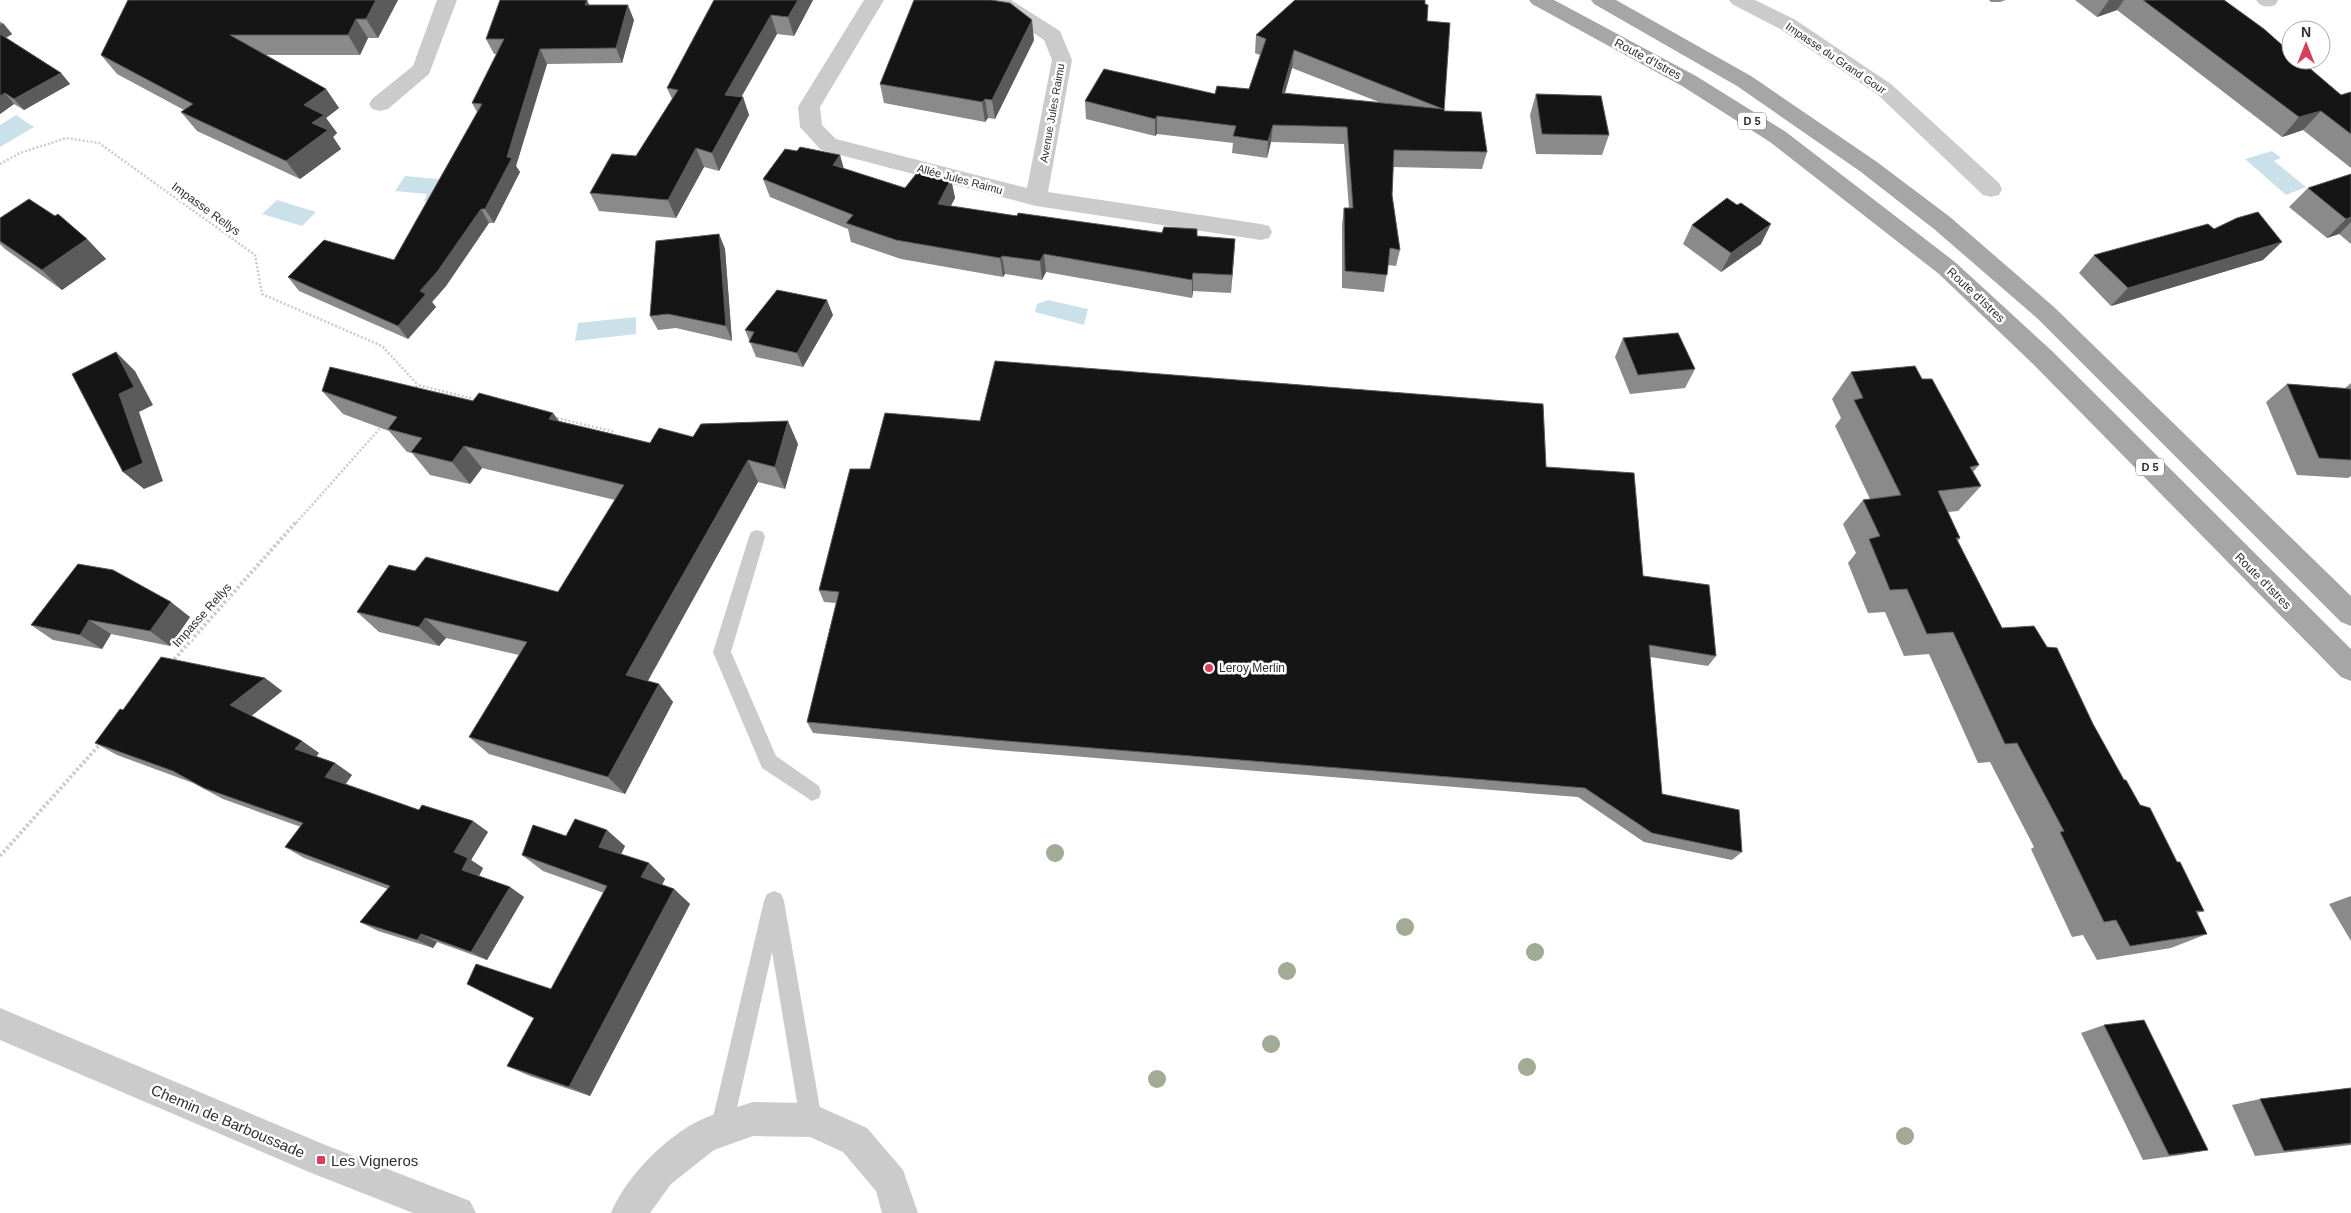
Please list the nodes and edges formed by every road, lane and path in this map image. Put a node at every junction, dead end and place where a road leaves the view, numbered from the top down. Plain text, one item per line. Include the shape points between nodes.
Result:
1 (447, 0) edge
2 (874, 0) edge
3 (997, 0) edge
4 (1539, 0) edge
5 (1601, 0) edge
6 (1739, 0) edge
7 (380, 104) dead end
8 (0, 164) edge
9 (1990, 190) dead end
10 (1036, 198) junction
11 (1261, 232) dead end
12 (418, 386) junction
13 (411, 393) edge
14 (483, 401) edge
15 (549, 416) edge
16 (384, 423) edge
17 (615, 432) dead end
18 (757, 537) dead end
19 (2351, 614) edge
20 (2351, 668) edge
21 (166, 670) edge
22 (106, 737) edge
23 (812, 792) dead end
24 (0, 856) edge
25 (0, 1024) edge
26 (811, 1120) junction
27 (721, 1130) junction
28 (458, 1213) edge
29 (629, 1213) edge
30 (900, 1213) edge

1 - 7 street via 422,69
2 - 10 street, Allée Jules Raimu via 809,107 811,127 829,144
3 - 10 street, Avenue Jules Raimu via 1053,36 1062,60
4 - 20 main road, Route d'Istres / D 5 via 1689,81 1778,137 1947,268 2043,358
5 - 19 main road, D 5 via 1744,81 1868,166 1942,223 2046,313
6 - 9 street, Impasse du Grand Gour via 1787,24 1884,88
8 - 12 path, Impasse Rellys via 20,153 66,138 99,142 255,255 262,294 382,346
10 - 11 street, Allée Jules Raimu
12 - 13 path
12 - 14 path
15 - 17 path
16 - 21 path, Impasse Rellys
18 - 23 lane via 722,652 769,762
22 - 24 path
25 - 28 street, Chemin de Barboussade via 321,1160
26 - 27 street via 753,1119
26 - 27 lane via 774,901
26 - 30 street via 855,1140 891,1182
27 - 29 street via 704,1137 659,1172

